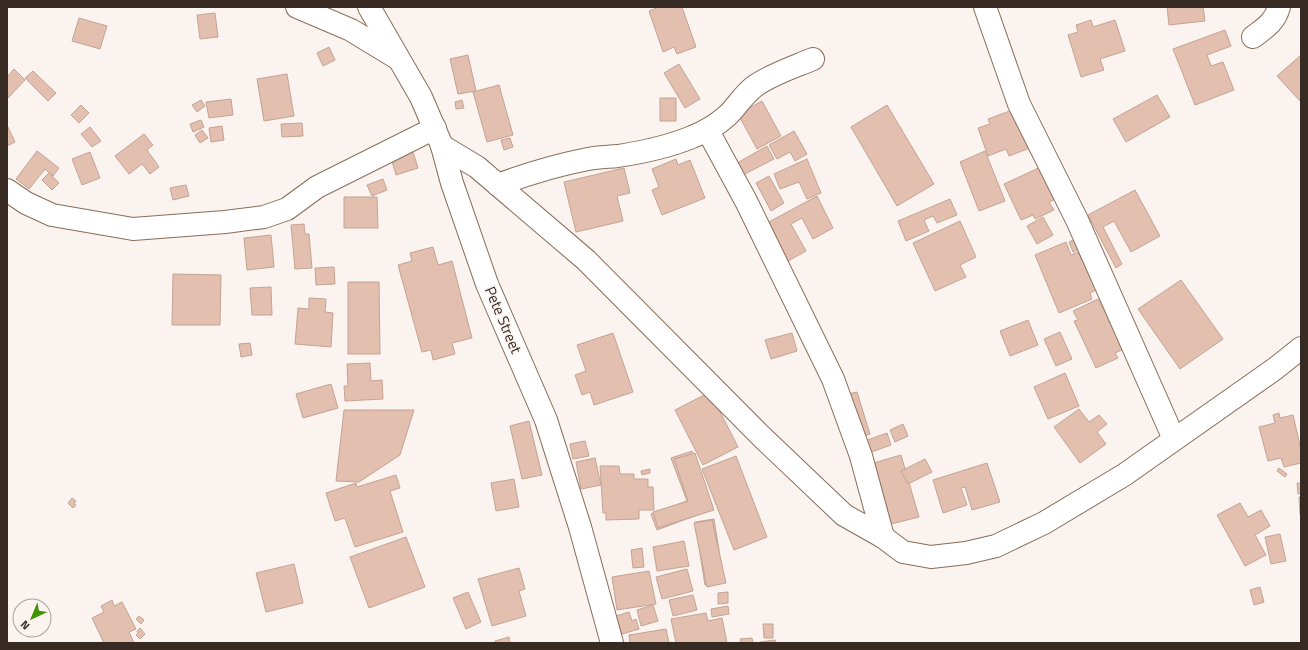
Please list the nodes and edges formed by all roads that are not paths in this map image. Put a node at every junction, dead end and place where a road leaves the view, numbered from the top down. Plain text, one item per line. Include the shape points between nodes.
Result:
1 (298, 7) edge
2 (369, 7) edge
3 (984, 7) edge
4 (1279, 7) edge
5 (1253, 37) dead end
6 (813, 59) dead end
7 (399, 60) junction
8 (708, 131) junction
9 (438, 137) junction
10 (498, 185) junction
11 (7, 190) edge
12 (1301, 348) edge
13 (1174, 439) junction
14 (883, 538) junction
15 (612, 643) edge

1 - 7 street via 351,30
2 - 7 street, Pete Street
3 - 13 street via 1019,104 1077,220
4 - 5 street via 1270,25
6 - 8 street via 755,86 727,116
7 - 9 street, Pete Street via 421,97
8 - 10 street via 649,151 558,166
8 - 14 street via 746,201 833,379 861,456
9 - 10 street
9 - 11 street via 317,187 287,209 264,216 225,222 133,229 52,215 26,203
9 - 15 street, Pete Street via 487,284 546,420 580,527
10 - 14 street via 586,260 763,438 844,515
12 - 13 street
13 - 14 street via 1124,475 1044,523 996,546 931,557 903,552

